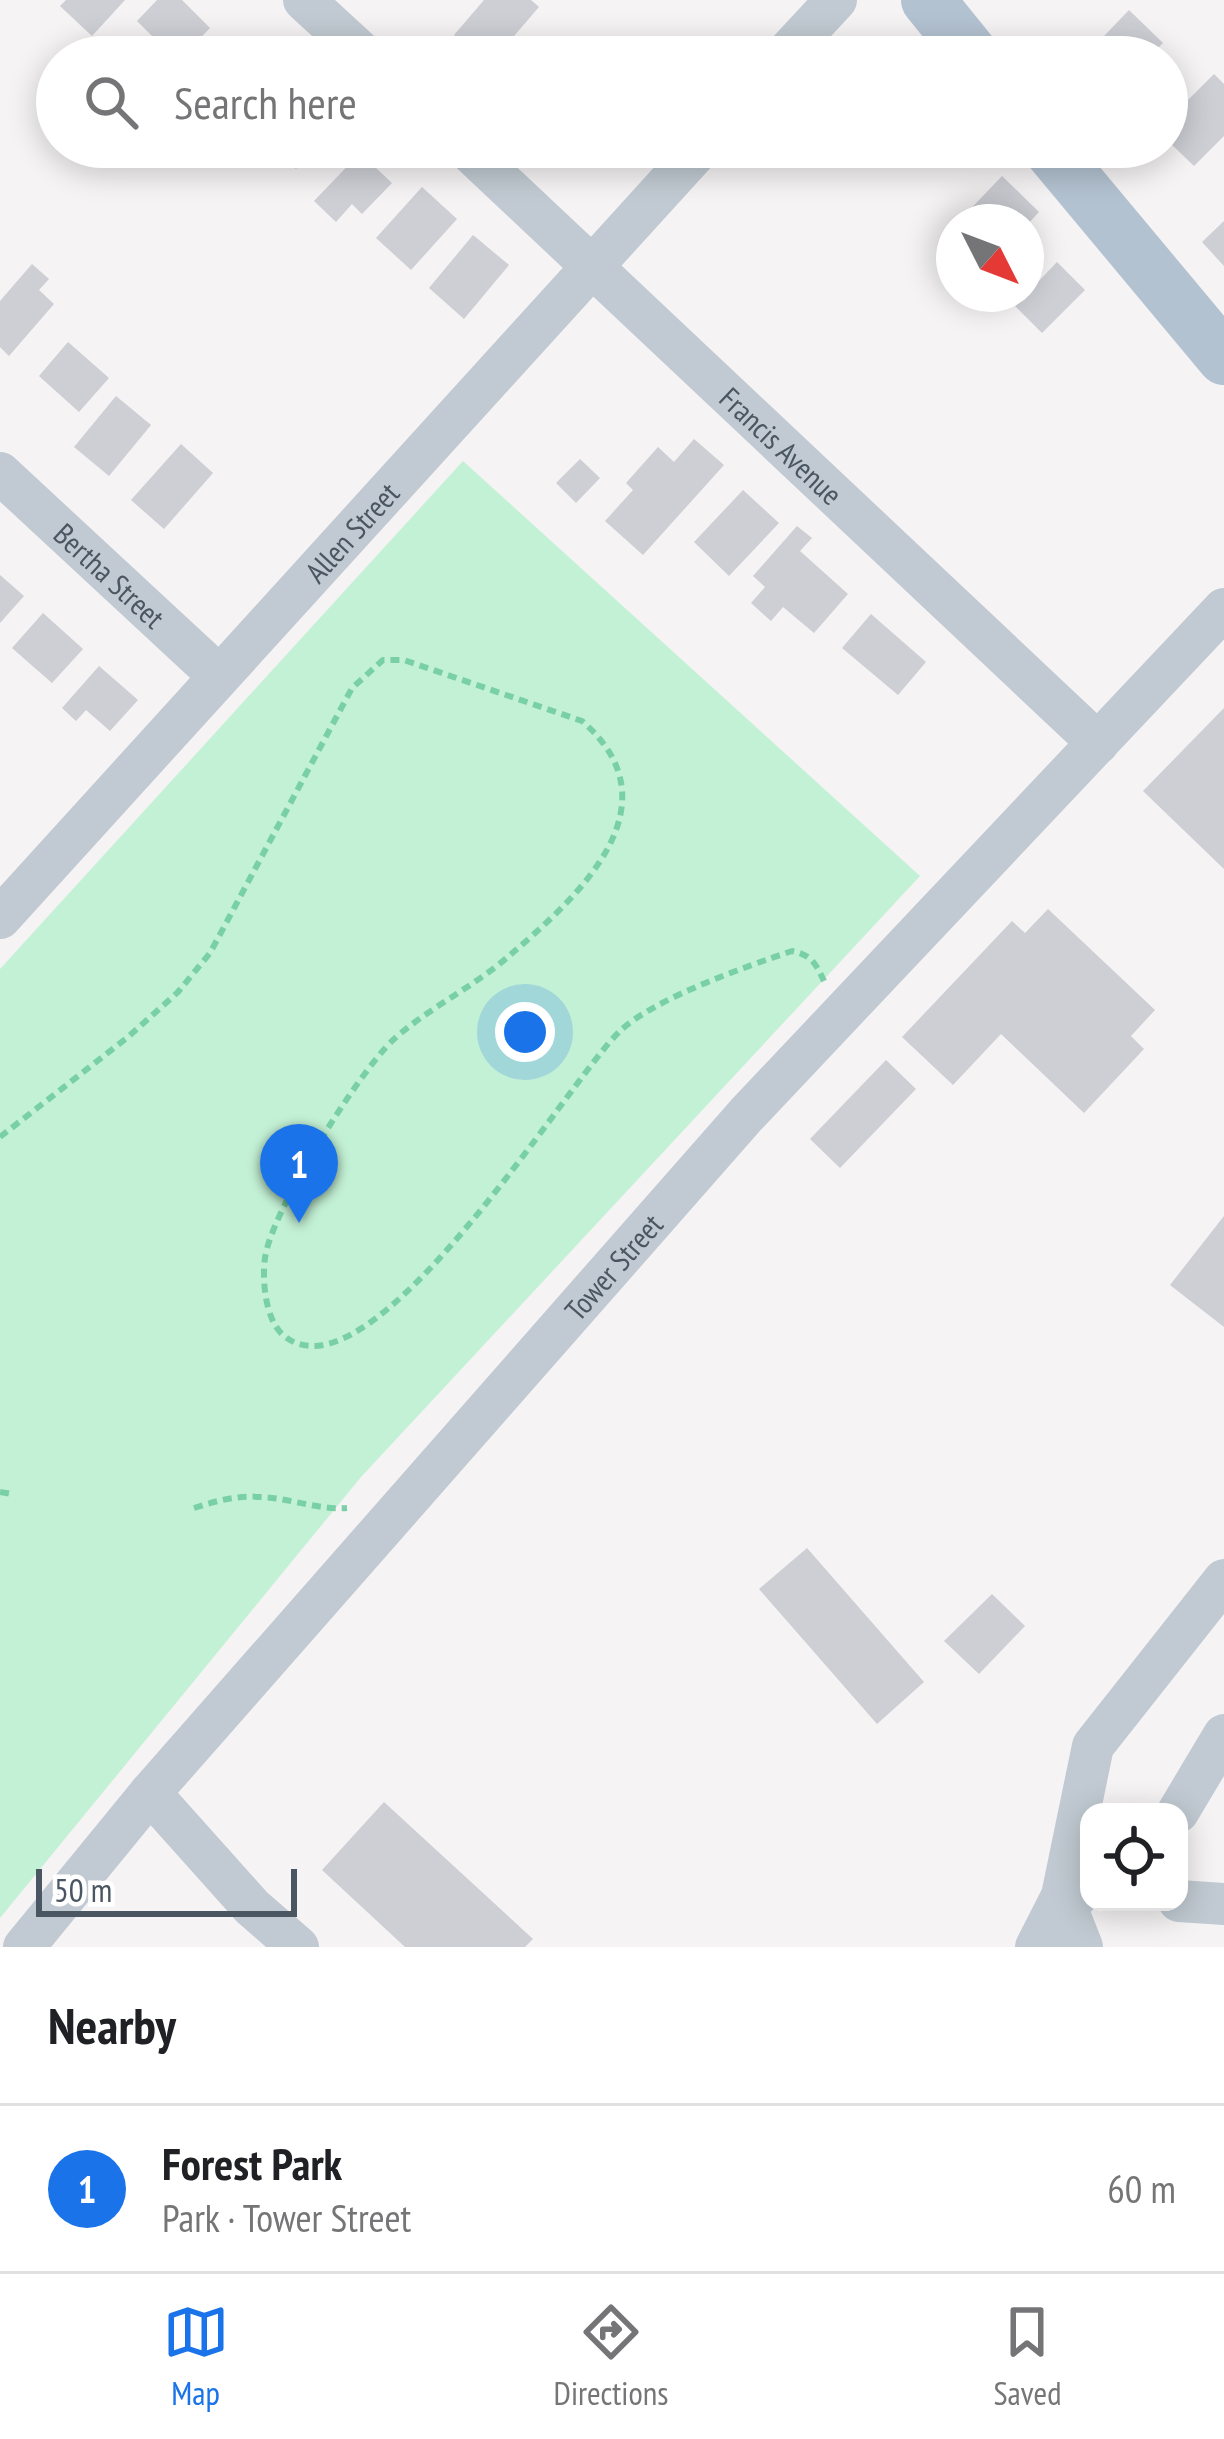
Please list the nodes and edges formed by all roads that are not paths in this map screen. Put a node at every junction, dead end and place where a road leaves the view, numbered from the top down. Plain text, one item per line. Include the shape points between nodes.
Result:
1 (304, 0) edge
2 (836, 0) edge
3 (928, 0) edge
4 (343, 36) edge
5 (803, 36) edge
6 (957, 36) edge
7 (488, 168) edge
8 (682, 168) edge
9 (1066, 168) edge
10 (593, 265) junction
11 (1224, 358) edge
12 (0, 472) edge
13 (1224, 609) edge
14 (219, 676) junction
15 (1098, 743) junction
16 (0, 918) edge
17 (1224, 1580) edge
18 (1224, 1736) edge
19 (150, 1792) junction
20 (1183, 1803) edge
21 (1075, 1897) edge
22 (1188, 1902) edge
23 (1224, 1904) edge
24 (24, 1947) edge
25 (298, 1947) edge
26 (1036, 1947) edge
27 (1082, 1947) edge

1 - 4 street
2 - 5 street
3 - 6 main road
7 - 10 street, Francis Avenue
8 - 10 street, Allen Street
9 - 11 main road
10 - 14 street, Allen Street
10 - 15 street, Francis Avenue
12 - 14 street, Bertha Street
13 - 15 street, Tower Street
14 - 16 street, Allen Street
15 - 19 street, Tower Street via 746,1115
17 - 21 street via 1093,1746
18 - 20 street
19 - 24 street, Tower Street
19 - 25 street
21 - 26 street
21 - 27 street
22 - 23 street

